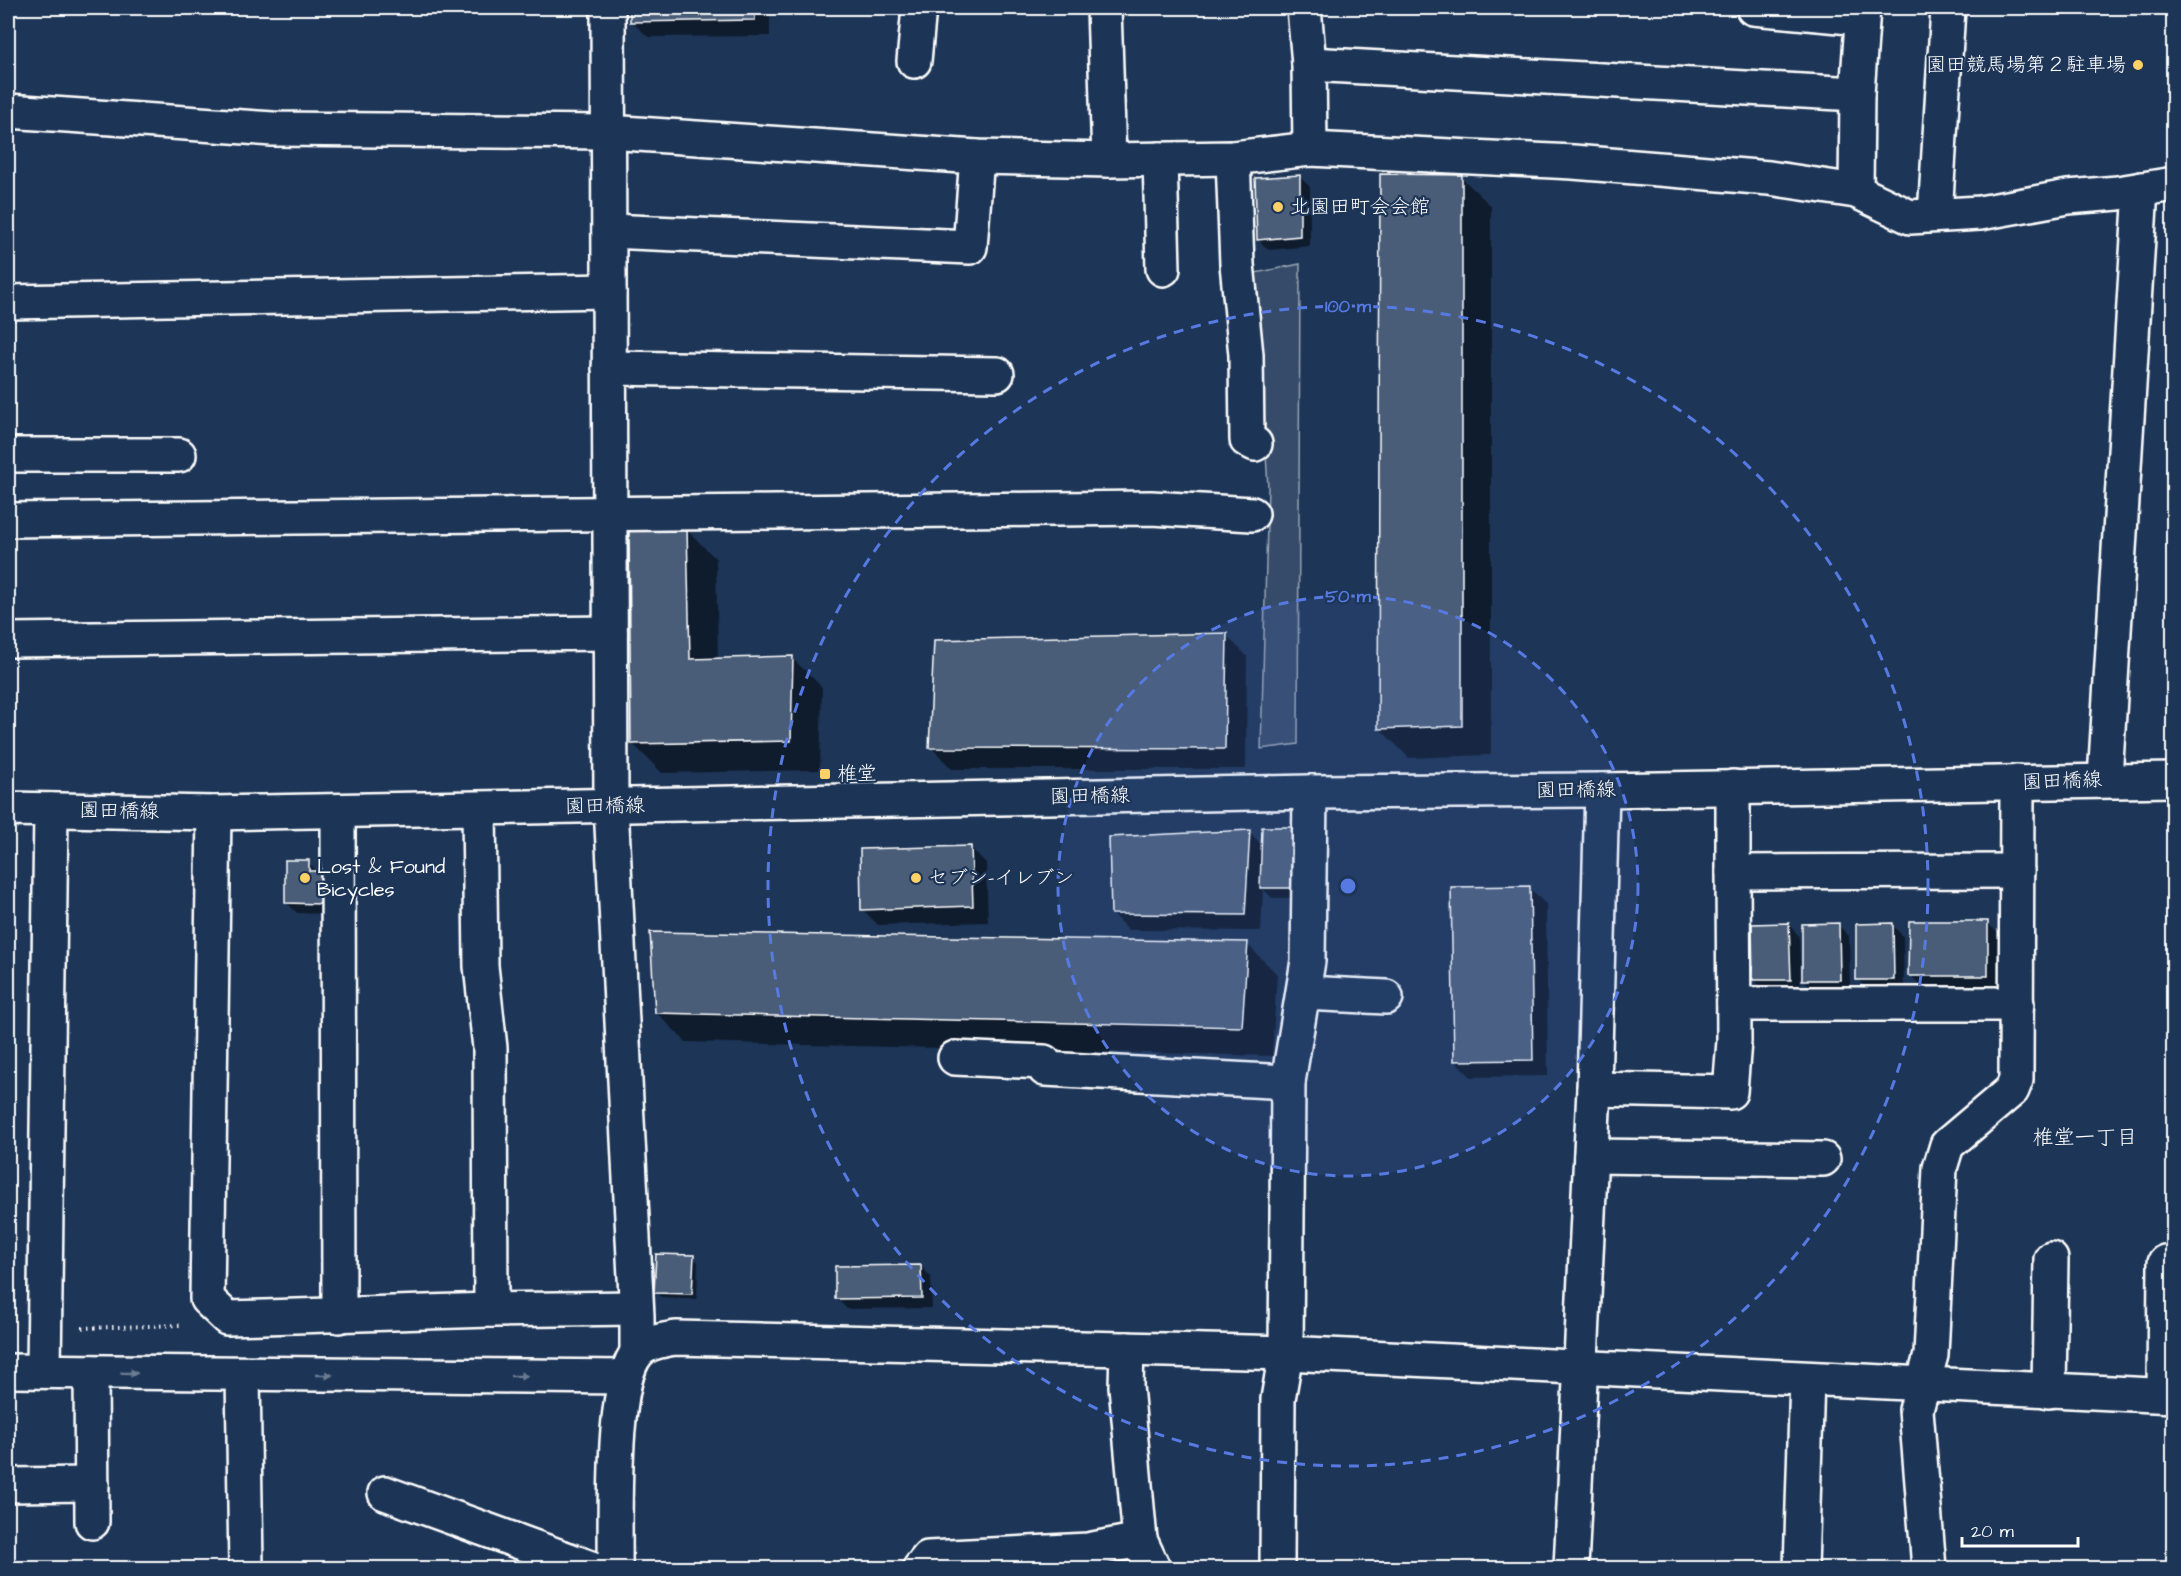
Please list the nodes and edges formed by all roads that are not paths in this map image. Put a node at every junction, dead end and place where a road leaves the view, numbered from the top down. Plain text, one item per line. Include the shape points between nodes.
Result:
1 (608, 8) edge
2 (919, 8) edge
3 (1104, 8) edge
4 (1304, 8) edge
5 (1753, 8) edge
6 (1948, 9) dead end
7 (1862, 13) edge
8 (914, 62) dead end
9 (1309, 64) junction
10 (1857, 94) junction
11 (8, 111) edge
12 (608, 132) junction
13 (1310, 149) junction
14 (977, 157) junction
15 (1233, 158) junction
16 (1160, 159) junction
17 (1109, 160) junction
18 (2174, 184) edge
19 (2141, 189) junction
20 (1856, 191) junction
21 (1935, 216) junction
22 (609, 231) junction
23 (1163, 269) dead end
24 (609, 291) junction
25 (8, 302) edge
26 (609, 368) junction
27 (997, 374) dead end
28 (1255, 444) dead end
29 (8, 456) edge
30 (179, 456) dead end
31 (611, 513) junction
32 (1252, 514) dead end
33 (8, 520) edge
34 (610, 633) junction
35 (8, 640) edge
36 (2105, 779) junction
37 (2174, 780) edge
38 (2017, 782) junction
39 (1733, 787) junction
40 (1602, 790) junction
41 (1310, 792) junction
42 (611, 806) junction
43 (8, 809) edge
44 (479, 809) junction
45 (51, 810) junction
46 (338, 811) junction
47 (214, 813) junction
48 (2016, 871) junction
49 (1733, 872) junction
50 (1304, 993) junction
51 (1386, 997) dead end
52 (1734, 1004) junction
53 (2016, 1004) junction
54 (956, 1058) dead end
55 (1288, 1082) junction
56 (1594, 1089) junction
57 (1591, 1156) junction
58 (1824, 1159) dead end
59 (2051, 1259) dead end
60 (2165, 1262) dead end
61 (636, 1308) junction
62 (491, 1310) junction
63 (339, 1316) junction
64 (1127, 1349) junction
65 (1286, 1353) junction
66 (631, 1365) junction
67 (1581, 1368) junction
68 (44, 1370) junction
69 (8, 1371) edge
70 (91, 1372) junction
71 (243, 1374) junction
72 (1807, 1379) junction
73 (1923, 1385) junction
74 (2049, 1391) junction
75 (2169, 1396) edge
76 (92, 1484) junction
77 (8, 1485) edge
78 (385, 1493) dead end
79 (92, 1522) dead end
80 (1147, 1554) edge
81 (246, 1568) edge
82 (591, 1569) edge
83 (615, 1569) edge
84 (920, 1569) edge
85 (1277, 1569) edge
86 (1571, 1569) edge
87 (1801, 1569) edge
88 (1929, 1569) edge

1 - 12 street
2 - 8 street
3 - 17 street
4 - 9 street
5 - 7 street
6 - 21 street
7 - 10 street
9 - 10 street
9 - 13 street
10 - 20 street
11 - 12 street via 273,129
12 - 14 street
12 - 22 street
13 - 15 street
13 - 20 street via 1573,162 1769,178
14 - 17 street
14 - 22 street via 970,247
15 - 16 street
15 - 28 street via 1246,355 1247,440
16 - 17 street
16 - 23 street
18 - 19 street
19 - 21 street
19 - 36 street
20 - 21 street via 1910,217
22 - 24 street
24 - 25 street
24 - 26 street
26 - 27 street
26 - 31 street
29 - 30 street
31 - 32 street via 1151,508
31 - 33 street
31 - 34 street
34 - 35 street
34 - 42 street
36 - 37 street, 園田橋線
36 - 38 street, 園田橋線
38 - 39 street, 園田橋線
38 - 48 street
39 - 40 street, 園田橋線
39 - 49 street
40 - 41 street, 園田橋線
40 - 56 street
41 - 42 street, 園田橋線
41 - 50 street via 1308,961
42 - 44 street, 園田橋線
42 - 61 street
43 - 45 street, 園田橋線
44 - 46 street, 園田橋線
44 - 62 street via 481,966 490,1048
45 - 47 street, 園田橋線
45 - 68 street
46 - 47 street, 園田橋線
46 - 63 street
47 - 63 street via 207,1299 227,1318
48 - 49 street
48 - 53 street
49 - 52 street
50 - 51 street
50 - 55 street
52 - 53 street
52 - 56 street via 1730,1092
53 - 73 street via 2016,1080 2012,1090 1947,1145 1940,1168 1931,1354
54 - 55 street via 1044,1062 1045,1069
55 - 65 street
56 - 57 street
57 - 58 street
57 - 67 street
59 - 74 street
60 - 75 street
61 - 62 street
61 - 66 street
62 - 63 street
64 - 65 street
64 - 66 street via 676,1338 647,1345
64 - 80 street via 1126,1386
65 - 67 street
65 - 85 street via 1278,1399
71 -> 66 street
66 - 83 street via 618,1424
67 - 72 street
67 - 86 street
68 - 69 street
68 - 70 street
70 -> 71 street
70 - 76 street
71 - 81 street
72 - 73 street
72 - 87 street
73 - 74 street
73 - 88 street via 1916,1410
74 - 75 street
76 - 77 street
76 - 79 street
78 - 82 street
80 - 84 street via 1088,1550 928,1558

